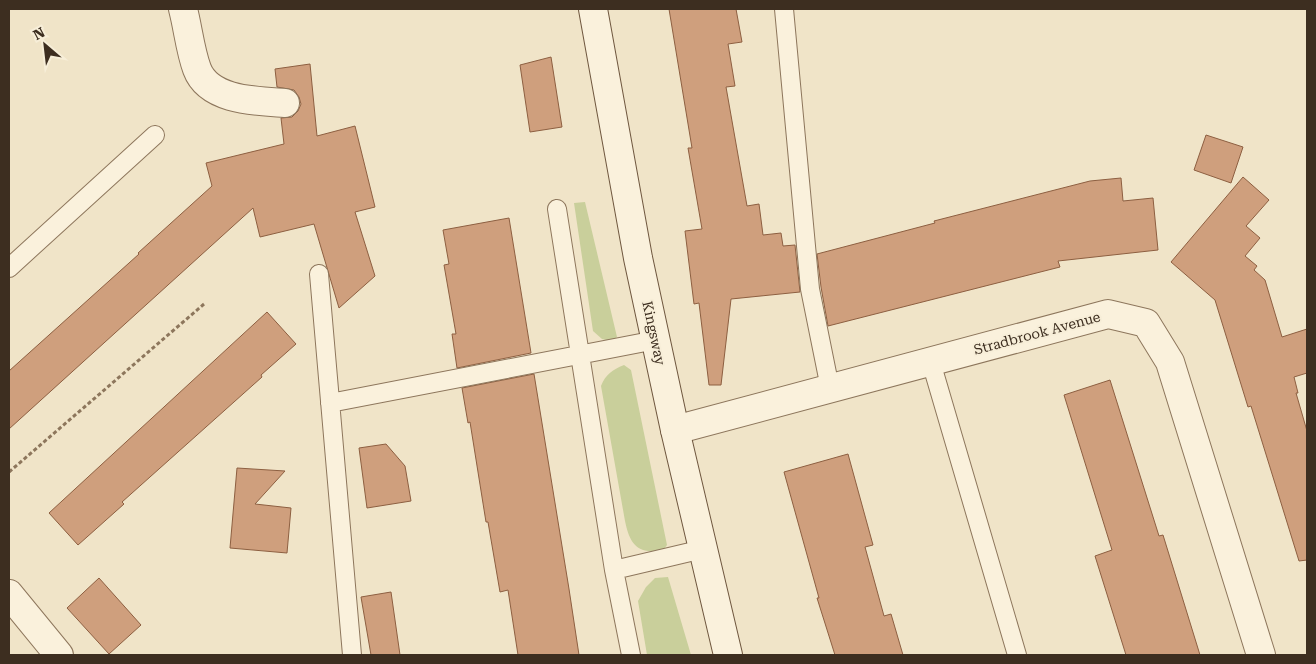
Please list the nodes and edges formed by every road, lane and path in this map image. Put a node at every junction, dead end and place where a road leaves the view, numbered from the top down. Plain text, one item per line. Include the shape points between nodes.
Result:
1 (183, 9) edge
2 (593, 9) edge
3 (784, 9) edge
4 (285, 103) dead end
5 (155, 135) dead end
6 (557, 209) dead end
7 (9, 268) edge
8 (319, 274) dead end
9 (204, 304) dead end
10 (656, 340) junction
11 (580, 354) junction
12 (931, 362) junction
13 (830, 388) junction
14 (330, 403) junction
15 (674, 430) junction
16 (9, 472) edge
17 (702, 549) junction
18 (614, 570) junction
19 (9, 594) edge
20 (59, 655) edge
21 (352, 655) edge
22 (632, 655) edge
23 (728, 655) edge
24 (1017, 655) edge
25 (1261, 655) edge

1 - 4 street via 198,70 209,86 239,99
2 - 10 street, Kingsway
3 - 13 lane via 810,289
5 - 7 lane
6 - 11 lane
8 - 14 lane
9 - 16 path
10 - 11 lane
10 - 15 street, Kingsway
11 - 14 lane
11 - 18 lane
12 - 13 street, Stradbrook Avenue
12 - 24 lane
12 - 25 street, Stradbrook Avenue via 1108,314 1146,323 1170,362
13 - 15 street, Stradbrook Avenue
14 - 21 lane
15 - 17 street, Kingsway
17 - 18 lane
17 - 23 street, Kingsway
18 - 22 lane
19 - 20 street

